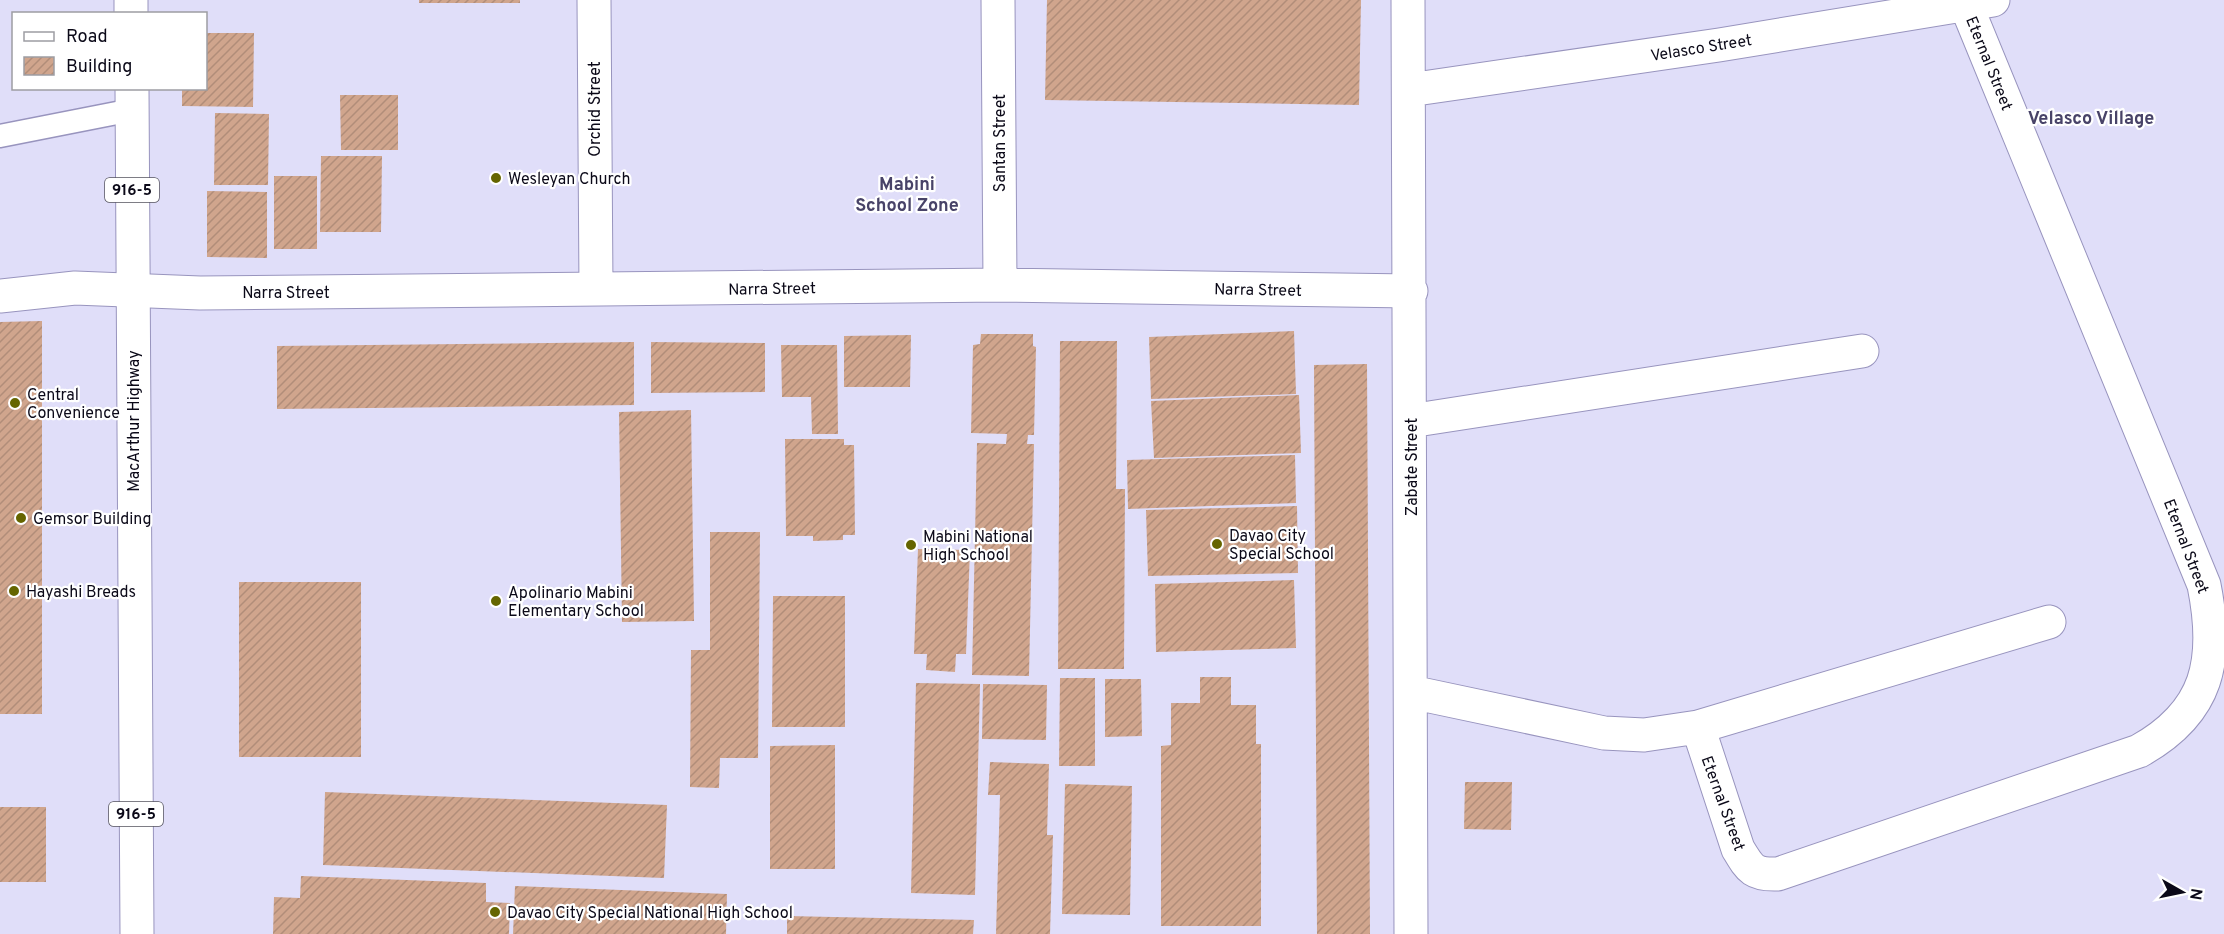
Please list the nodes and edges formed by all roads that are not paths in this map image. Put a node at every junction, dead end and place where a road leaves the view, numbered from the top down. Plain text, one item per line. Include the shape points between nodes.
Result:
1 (594, 0) edge
2 (999, 0) edge
3 (1408, 0) edge
4 (1980, 2) edge
5 (1409, 90) junction
6 (132, 99) edge
7 (0, 136) edge
8 (1000, 285) junction
9 (596, 289) junction
10 (1411, 291) junction
11 (133, 292) junction
12 (0, 296) edge
13 (1862, 351) dead end
14 (1410, 421) junction
15 (2049, 622) dead end
16 (1411, 692) junction
17 (1698, 727) junction
18 (137, 934) edge
19 (1411, 934) edge

1 - 9 street, Orchid Street
2 - 8 street, Santan Street
3 - 5 street, Zabate Street
4 - 5 street, Velasco Street
4 - 17 street, Eternal Street via 2204,585 2211,619 2211,654 2203,683 2188,713 2165,736 2139,751 1778,874 1755,871 1738,849
5 - 10 street, Zabate Street
6 - 7 lane
6 - 11 street, MacArthur Highway / 916-5
8 - 9 street, Narra Street
8 - 10 street, Narra Street
9 - 11 street, Narra Street
10 - 14 street, Zabate Street
11 - 12 street, Narra Street via 75,288
11 - 18 street, MacArthur Highway / 916-5
13 - 14 street
14 - 16 street, Zabate Street
15 - 17 street
16 - 17 street via 1604,733 1644,735
16 - 19 street, Zabate Street

